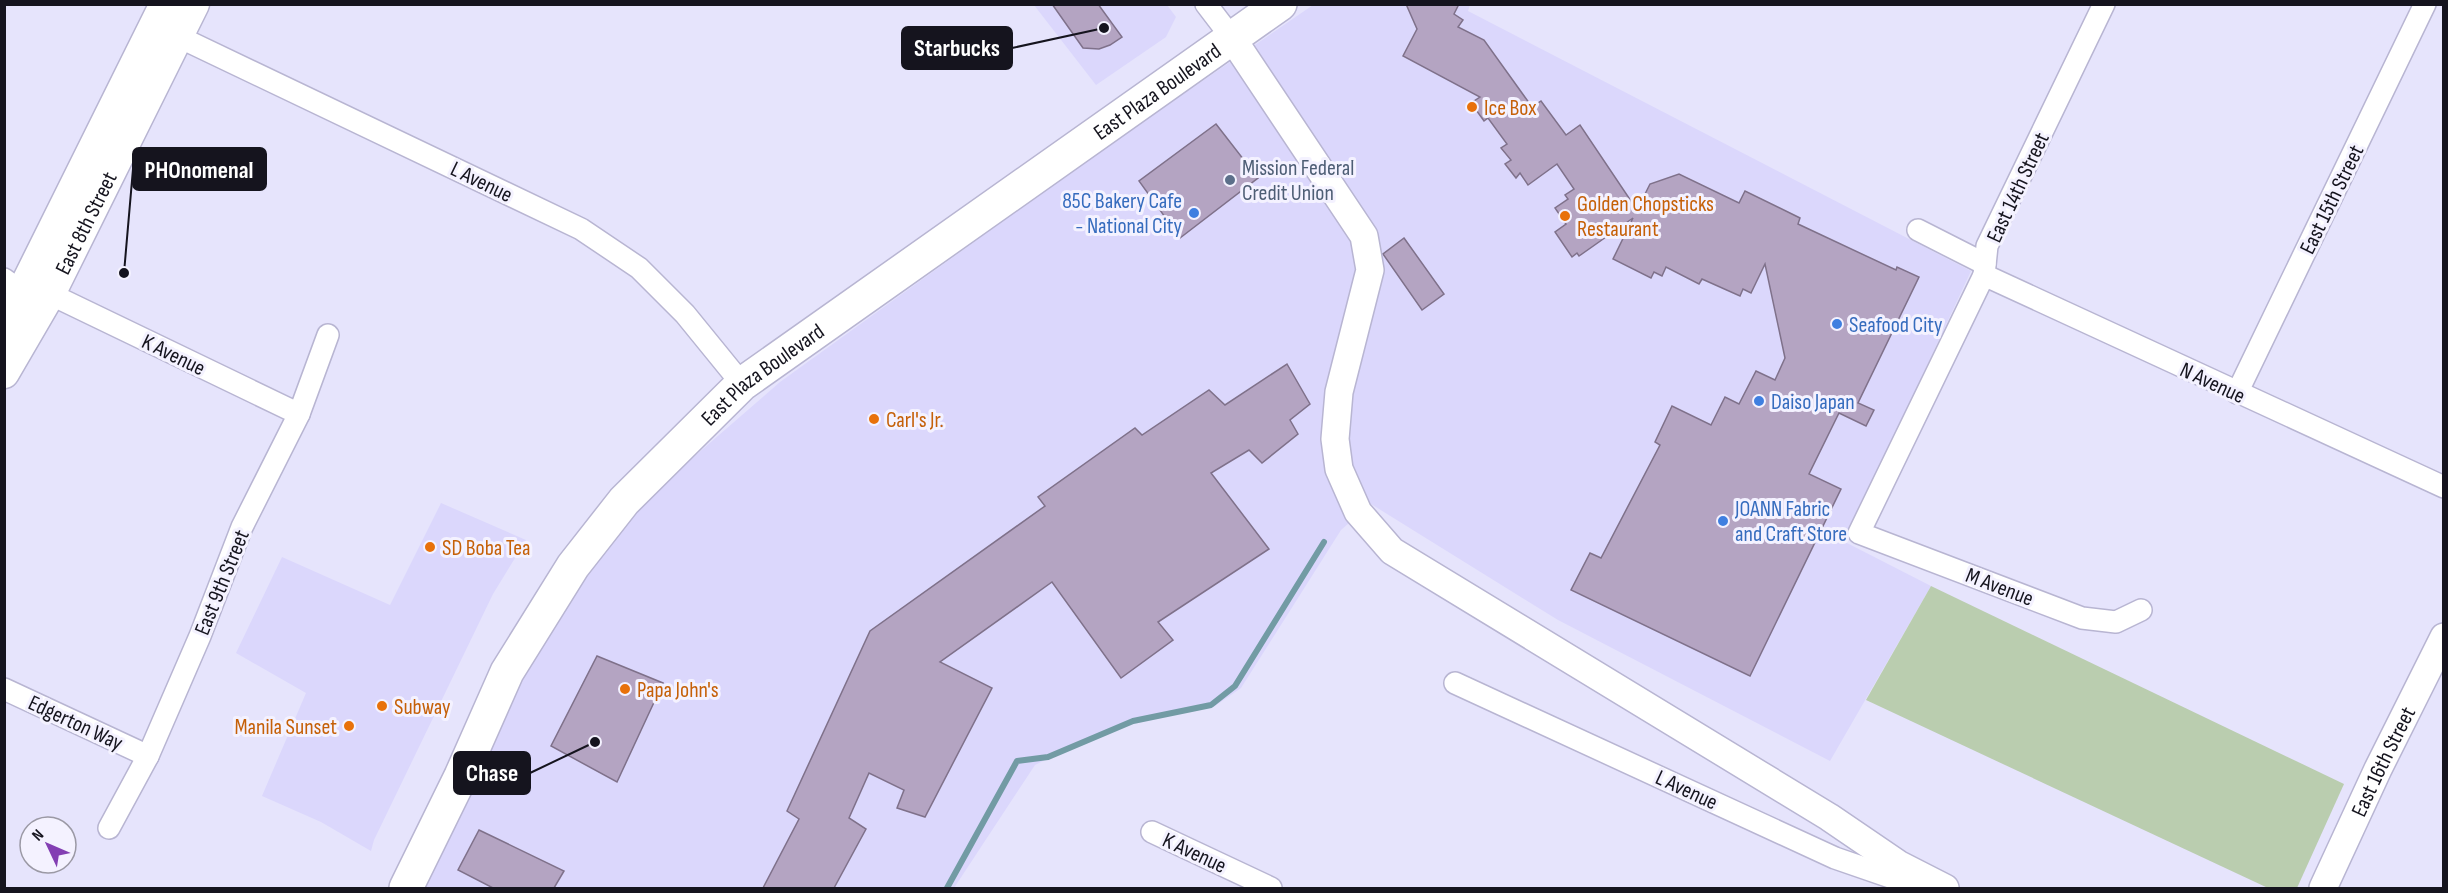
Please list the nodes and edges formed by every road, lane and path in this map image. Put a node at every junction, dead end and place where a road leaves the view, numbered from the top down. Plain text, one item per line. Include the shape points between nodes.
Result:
1 (165, 4) edge
2 (175, 4) edge
3 (194, 4) edge
4 (1206, 4) edge
5 (1280, 4) edge
6 (2104, 4) edge
7 (2425, 4) edge
8 (179, 37) junction
9 (1232, 38) junction
10 (1918, 230) dead end
11 (1984, 270) junction
12 (26, 288) edge
13 (328, 335) dead end
14 (4, 367) edge
15 (4, 373) edge
16 (742, 384) junction
17 (2237, 393) junction
18 (299, 414) junction
19 (2444, 487) edge
20 (1859, 533) joint
21 (2141, 610) dead end
22 (2444, 637) edge
23 (1455, 683) dead end
24 (4, 689) edge
25 (148, 756) junction
26 (109, 828) dead end
27 (1152, 832) dead end
28 (406, 888) edge
29 (1271, 888) edge
30 (1922, 888) edge
31 (1945, 888) edge
32 (2323, 888) edge

1 - 12 main road, East 8th Street
2 - 8 main road
3 - 8 main road, East 8th Street
4 - 9 street
5 - 9 main road, East Plaza Boulevard
6 - 11 street, East 14th Street via 1987,246
7 - 17 street, East 15th Street
8 - 12 main road, East 8th Street
8 - 16 street, L Avenue via 581,229 639,268 685,315
9 - 16 main road, East Plaza Boulevard
9 - 31 street via 1364,236 1370,270 1339,392 1335,439 1339,469 1358,512 1392,551 1829,817 1898,864
10 - 11 street, N Avenue
11 - 17 street, N Avenue
11 - 20 street, East 14th Street
12 - 14 main road, East 8th Street
12 - 15 main road, East 8th Street
12 - 18 street, K Avenue
13 - 18 street, East 9th Street
16 - 28 main road, East Plaza Boulevard via 624,501 573,566 507,672
17 - 19 street, N Avenue
18 - 25 street, East 9th Street via 242,527
20 - 21 street, M Avenue via 2082,618 2116,622
22 - 32 street, East 16th Street
23 - 30 street, L Avenue via 1835,858
24 - 25 street, Edgerton Way
25 - 26 street, East 9th Street
27 - 29 street, K Avenue

